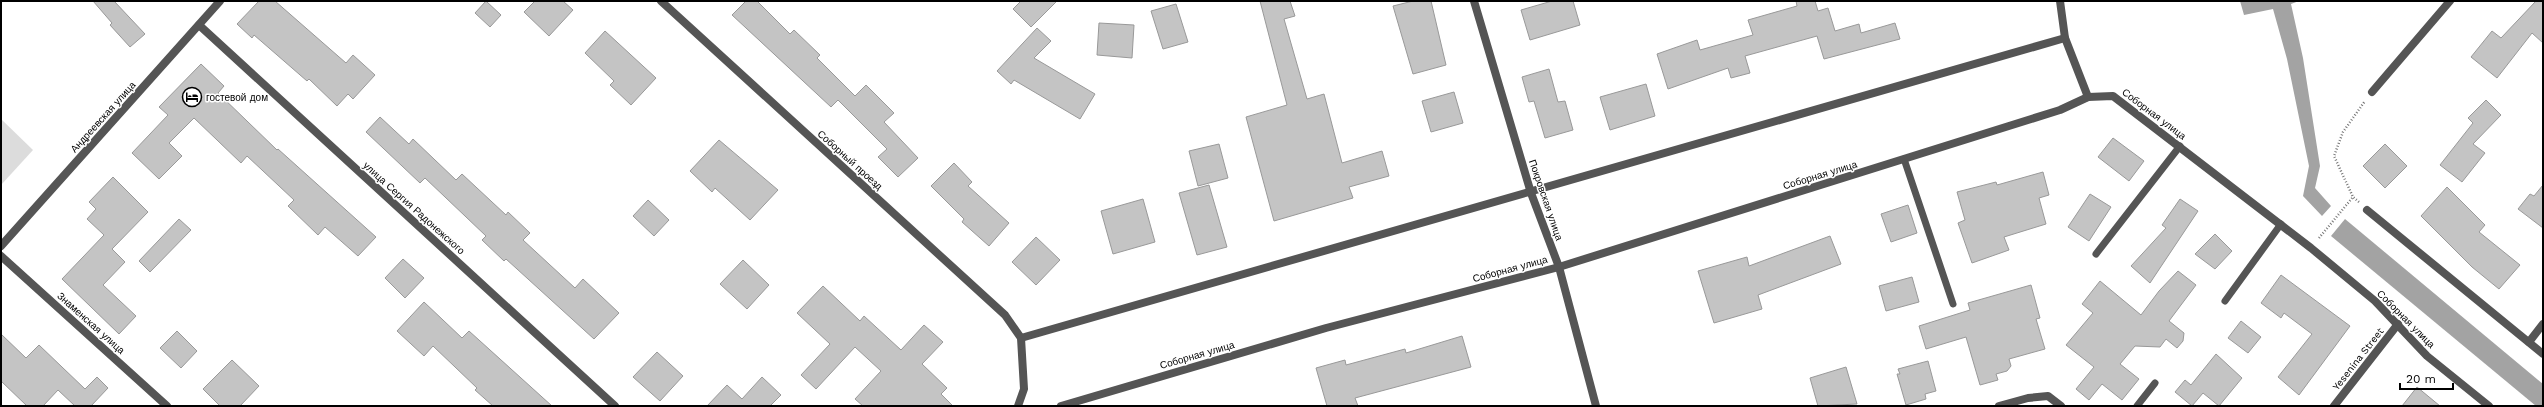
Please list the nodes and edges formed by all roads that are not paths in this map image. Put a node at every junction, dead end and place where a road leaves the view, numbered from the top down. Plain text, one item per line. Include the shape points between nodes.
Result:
1 (220, 1) edge
2 (661, 1) edge
3 (1474, 1) edge
4 (2060, 1) edge
5 (2450, 1) edge
6 (199, 25) junction
7 (2065, 38) junction
8 (2372, 92) road end
9 (2088, 97) junction
10 (2180, 146) junction
11 (1904, 159) junction
12 (1531, 193) junction
13 (2367, 210) road end
14 (2281, 224) junction
15 (1, 246) edge
16 (2096, 254) dead end
17 (1, 256) edge
18 (1559, 267) junction
19 (2225, 301) dead end
20 (1953, 304) dead end
21 (2398, 324) junction
22 (2543, 324) edge
23 (1021, 338) junction
24 (2529, 342) junction
25 (2543, 354) edge
26 (2155, 383) dead end
27 (167, 406) edge
28 (615, 406) edge
29 (1018, 406) edge
30 (1061, 406) edge
31 (1596, 406) edge
32 (1999, 406) edge
33 (2061, 406) edge
34 (2137, 406) edge
35 (2334, 406) edge
36 (2489, 406) edge

1 - 6 street, Андреевская улица
2 - 23 street, Соборный проезд via 1005,315
3 - 12 street, Покровская улица
4 - 7 street
5 - 8 street
6 - 15 street, Андреевская улица
6 - 28 street, улица Сергия Радонежского
7 - 9 street
7 - 12 street
9 - 10 street, Соборная улица via 2113,96
9 - 11 street, Соборная улица via 2060,110
10 - 14 street, Соборная улица
10 - 16 lane
11 - 18 street, Соборная улица
11 - 20 lane
12 - 18 street, Покровская улица
12 - 23 street
13 - 24 street
14 - 19 lane
14 - 21 street, Соборная улица via 2375,301
17 - 27 street, Знаменская улица
18 - 30 street, Соборная улица via 1326,328
18 - 31 street, Покровская улица
21 - 35 street, Yesenina Street
21 - 36 street, Соборная улица via 2427,356
22 - 24 street
23 - 29 street via 1024,389
24 - 25 street
26 - 34 lane
32 - 33 street via 2028,398 2048,396

